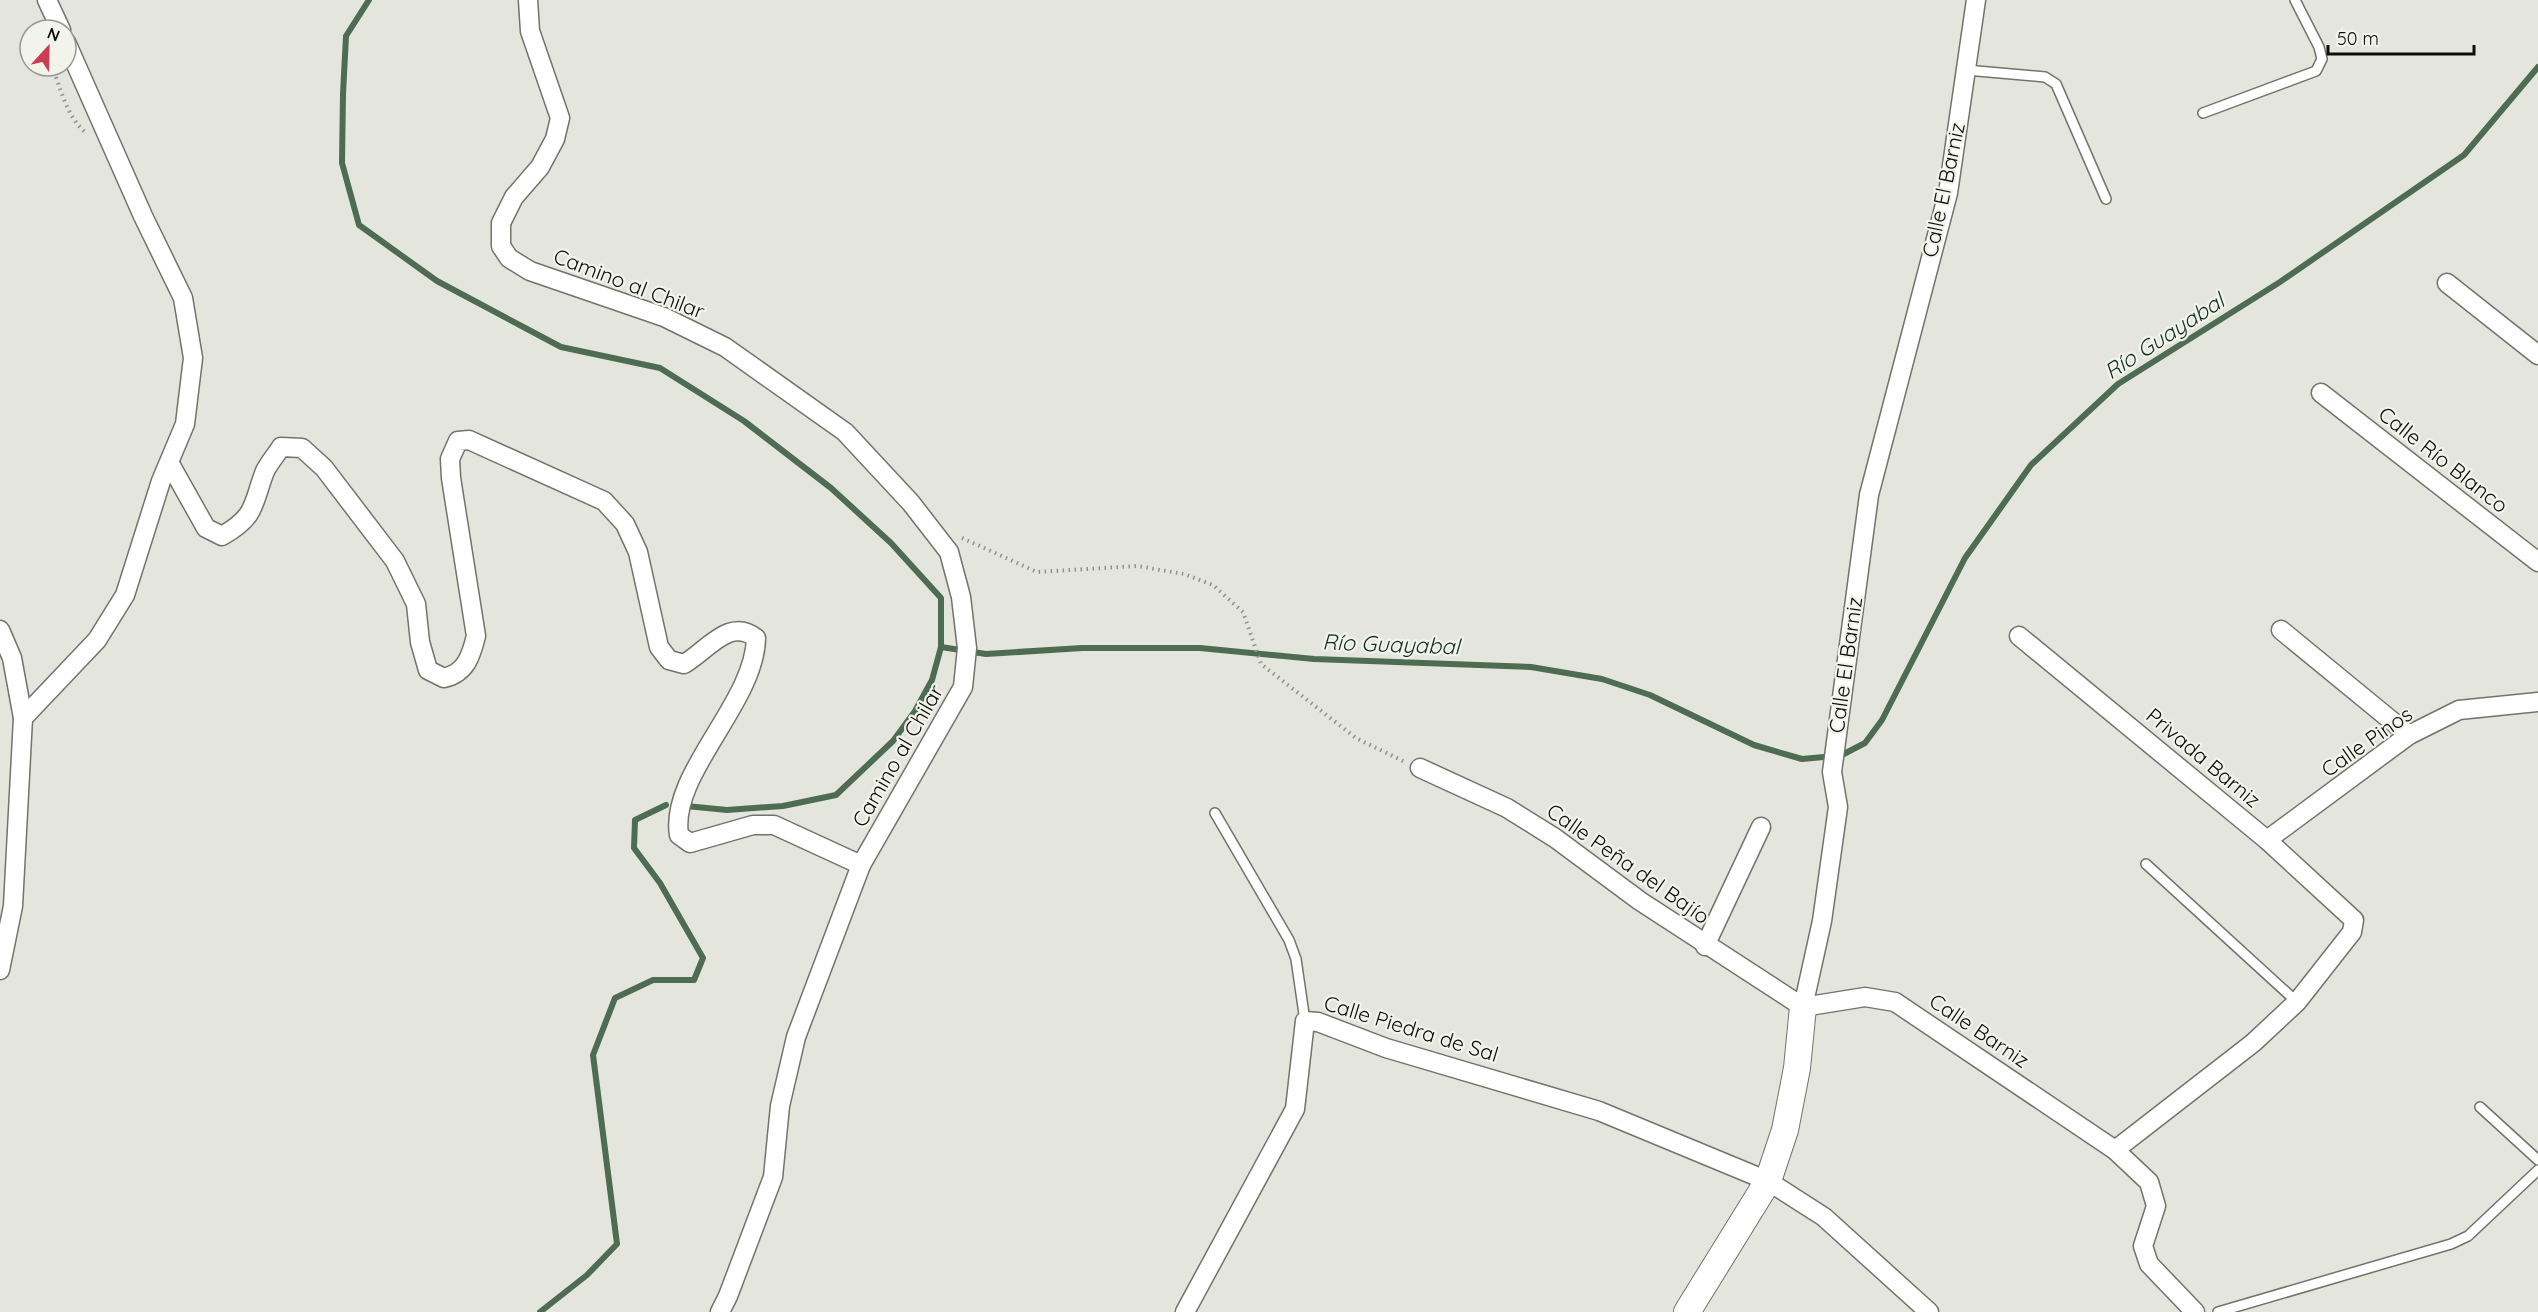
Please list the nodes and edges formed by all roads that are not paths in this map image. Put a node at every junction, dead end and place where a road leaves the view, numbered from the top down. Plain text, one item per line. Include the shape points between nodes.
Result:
1 (47, 0) edge
2 (528, 0) edge
3 (1976, 0) edge
4 (2297, 1) edge
5 (55, 18) edge
6 (78, 69) edge
7 (1966, 70) junction
8 (2203, 113) dead end
9 (2106, 199) dead end
10 (2447, 283) dead end
11 (2538, 355) edge
12 (2321, 393) dead end
13 (170, 464) junction
14 (2538, 562) edge
15 (0, 630) edge
16 (2281, 630) dead end
17 (2019, 636) dead end
18 (6, 657) edge
19 (2538, 702) edge
20 (23, 718) junction
21 (2409, 735) junction
22 (1420, 768) road end
23 (1215, 813) dead end
24 (1761, 827) dead end
25 (2267, 840) junction
26 (861, 864) junction
27 (2146, 864) dead end
28 (1705, 946) junction
29 (0, 969) edge
30 (2297, 1002) junction
31 (1803, 1007) junction
32 (1305, 1021) junction
33 (2480, 1107) dead end
34 (2115, 1149) junction
35 (2538, 1160) edge
36 (2538, 1170) edge
37 (1768, 1181) junction
38 (720, 1312) edge
39 (1185, 1312) edge
40 (1687, 1312) edge
41 (1929, 1312) edge
42 (2195, 1312) edge
43 (2218, 1312) edge

1 - 5 street
2 - 26 street, Camino al Chilar via 530,30 560,118 555,139 540,167 514,197 501,223 501,246 509,258 530,271 664,317 725,347 845,432 949,552 961,597 967,651 963,687
3 - 7 street, Calle El Barniz
4 - 8 lane via 2319,47 2322,59 2316,72
6 - 13 street via 142,216 183,298 193,358 185,424
7 - 9 lane via 2045,77 2056,84
7 - 31 street, Calle El Barniz via 1948,193 1869,495 1832,772 1838,807 1822,921
10 - 11 street
12 - 14 street, Calle Río Blanco
13 - 20 street via 125,595 97,640
13 - 26 street via 206,528 222,536 239,526 254,508 266,469 281,447 302,448 324,468 395,561 416,604 428,669 444,678 456,675 470,659 476,636 451,478 450,459 458,441 469,440 604,501 625,524 638,552 659,647 669,660 684,664 731,630 745,630 756,638 756,658 747,680 690,784 677,822 679,835 690,843 753,825 774,825
15 - 18 street
16 - 21 street
17 - 25 street, Privada Barniz
18 - 20 street
19 - 21 street, Calle Pinos via 2459,710
20 - 29 street via 13,906
21 - 25 street, Calle Pinos
22 - 28 street, Calle Peña del Bajío via 1507,808 1546,832
23 - 32 lane via 1289,940 1296,959
24 - 28 street
25 - 30 street, Privada Barniz via 2354,920 2352,932
26 - 38 street, Camino al Chilar via 796,1037 780,1106 773,1177
27 - 30 lane
28 - 31 street, Calle Peña del Bajío
30 - 34 street via 2253,1043
31 - 34 street, Calle Barniz via 1865,998 1895,1002
31 - 37 street, Calle El Barniz via 1785,1130
32 - 37 street, Calle Piedra de Sal via 1599,1111
32 - 39 street, Calle Piedra de Sal via 1294,1109
33 - 35 lane
34 - 42 street, Calle Barniz via 2149,1182 2156,1206 2143,1246 2150,1264
36 - 43 lane via 2459,1240
37 - 40 street, Calle El Barniz
37 - 41 street, Calle Piedra de Sal via 1824,1217

